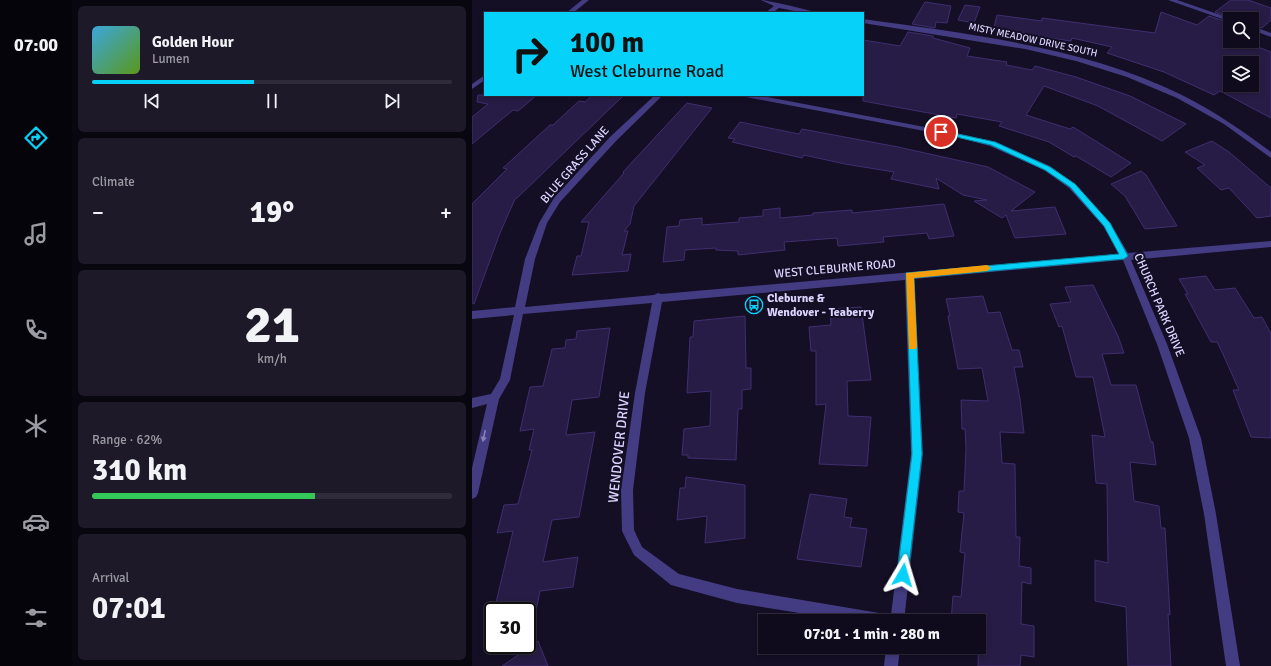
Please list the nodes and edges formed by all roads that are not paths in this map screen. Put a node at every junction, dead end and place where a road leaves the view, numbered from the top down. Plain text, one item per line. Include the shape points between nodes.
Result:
1 (586, 0) edge
2 (764, 0) edge
3 (1171, 0) edge
4 (778, 6) junction
5 (570, 12) edge
6 (769, 12) edge
7 (809, 12) edge
8 (1223, 18) edge
9 (864, 21) edge
10 (1259, 31) edge
11 (1271, 35) edge
12 (484, 79) edge
13 (472, 87) edge
14 (658, 96) edge
15 (751, 96) edge
16 (1271, 156) edge
17 (1271, 244) edge
18 (1124, 256) junction
19 (909, 275) junction
20 (658, 297) junction
21 (519, 311) junction
22 (472, 315) edge
23 (494, 398) junction
24 (472, 403) edge
25 (472, 493) edge
26 (847, 614) edge
27 (898, 614) edge
28 (892, 654) edge
29 (890, 666) edge
30 (1233, 666) edge

1 - 5 street
2 - 4 street
3 - 8 street
4 - 6 street
4 - 7 street
9 - 16 street, MISTY MEADOW DRIVE SOUTH via 983,39 1077,58 1116,70 1200,106
10 - 11 street
12 - 13 street
14 - 21 street, BLUE GRASS LANE via 613,139 557,200 543,223 530,259
15 - 18 street, CHURCH PARK DRIVE via 956,135 993,144 1021,155 1047,168 1072,186 1107,225
17 - 18 street, WEST CLEBURNE ROAD
18 - 19 street, WEST CLEBURNE ROAD
18 - 30 street, CHURCH PARK DRIVE via 1131,267 1162,344 1195,438 1210,514
19 - 20 street, WEST CLEBURNE ROAD
19 - 27 street via 917,454
20 - 21 street, WEST CLEBURNE ROAD
20 - 26 street, WENDOVER DRIVE via 640,393 628,490 628,530 638,551 676,580 737,596
21 - 22 street, WEST CLEBURNE ROAD
21 - 23 street, BLUE GRASS LANE via 505,380
23 - 24 street
23 -> 25 street, BLUE GRASS LANE
28 - 29 street

